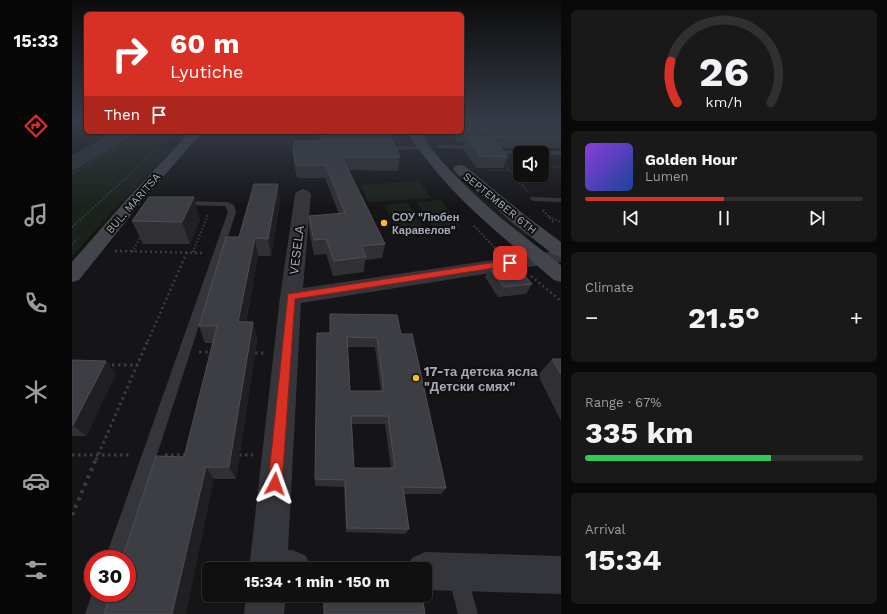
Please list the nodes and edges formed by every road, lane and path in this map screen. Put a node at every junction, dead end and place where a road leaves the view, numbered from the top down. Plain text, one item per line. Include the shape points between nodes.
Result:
1 (114, 151) edge
2 (155, 151) edge
3 (179, 151) edge
4 (425, 151) edge
5 (443, 151) edge
6 (496, 152) edge
7 (561, 152) edge
8 (549, 167) edge
9 (561, 167) edge
10 (481, 170) dead end
11 (510, 170) dead end
12 (72, 174) edge
13 (303, 194) dead end
14 (534, 199) dead end
15 (561, 200) edge
16 (132, 203) junction
17 (148, 203) edge
18 (172, 203) edge
19 (200, 215) dead end
20 (548, 217) dead end
21 (561, 222) edge
22 (72, 227) edge
23 (143, 233) edge
24 (115, 251) dead end
25 (561, 251) edge
26 (132, 252) junction
27 (187, 252) junction
28 (193, 252) junction
29 (217, 253) junction
30 (561, 256) edge
31 (542, 259) junction
32 (72, 275) edge
33 (561, 275) edge
34 (291, 297) junction
35 (185, 352) junction
36 (214, 352) edge
37 (102, 364) edge
38 (138, 364) junction
39 (72, 455) edge
40 (99, 455) junction
41 (149, 455) junction
42 (189, 455) edge
43 (72, 515) edge
44 (117, 550) edge
45 (269, 562) edge
46 (442, 572) edge
47 (561, 575) edge
48 (99, 602) edge
49 (265, 602) edge
50 (95, 614) edge
51 (264, 614) edge
52 (468, 614) edge

1 - 12 path
2 - 22 path
3 - 16 main road, BUL. MARITSA
4 - 31 main road, SEPTEMBER 6TH via 452,183
5 - 25 main road, SEPTEMBER 6TH via 470,179
6 - 7 lane
8 - 9 path
10 - 11 path
13 - 34 street, VESELA
14 - 15 lane
16 - 17 lane
16 - 32 main road, BUL. MARITSA
18 - 29 lane via 227,204 231,207 232,212
19 - 28 path via 208,215
20 - 21 path
23 - 26 path
24 - 26 path
26 - 27 path
27 - 28 path
27 - 38 path
28 - 29 path
29 - 35 lane
30 - 31 street
31 - 33 main road, SEPTEMBER 6TH
31 - 34 street
34 - 45 street, VESELA
35 - 36 path
35 - 41 lane
37 - 38 path
38 - 40 path
39 - 40 path
40 - 41 path
40 - 43 path
41 - 42 path
41 - 44 lane
46 - 47 street
46 - 52 lane
48 - 50 lane
49 - 51 street

